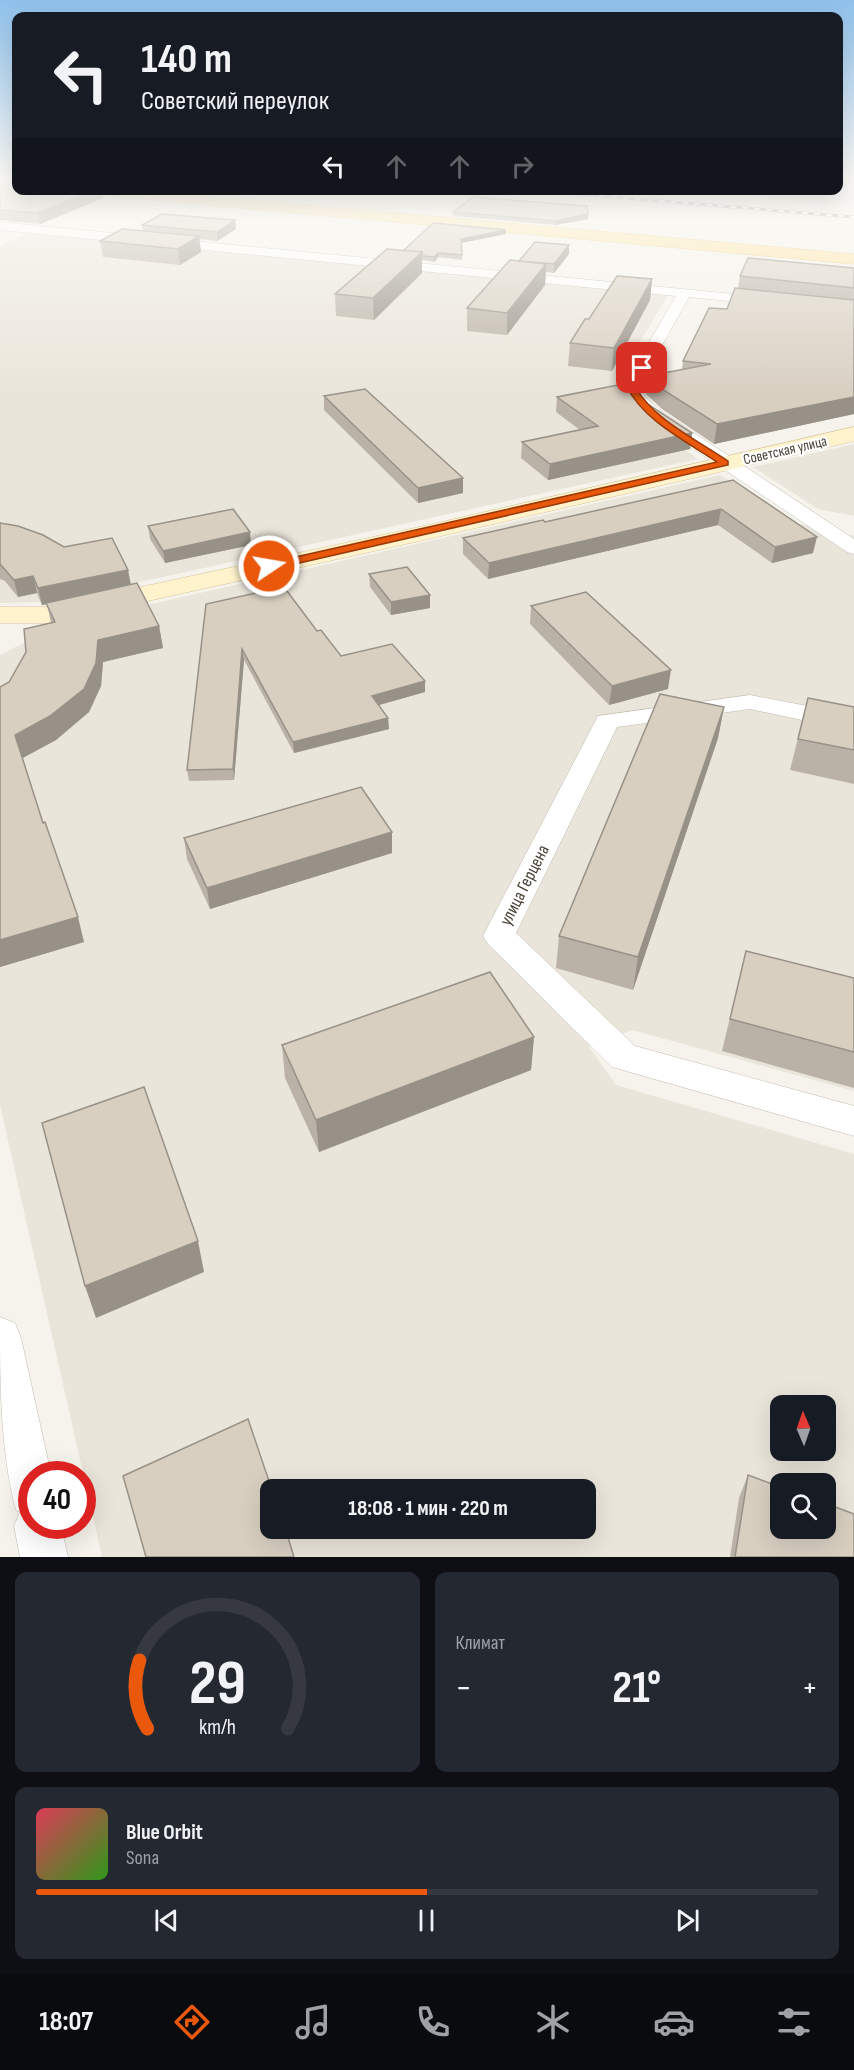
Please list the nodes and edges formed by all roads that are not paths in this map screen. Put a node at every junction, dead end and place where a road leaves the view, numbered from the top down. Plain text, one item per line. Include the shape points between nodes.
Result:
1 (247, 250) edge
2 (749, 250) edge
3 (854, 259) edge
4 (685, 292) junction
5 (787, 303) edge
6 (854, 434) edge
7 (725, 463) junction
8 (854, 548) edge
9 (0, 615) edge
10 (48, 615) junction
11 (0, 638) edge
12 (854, 723) edge
13 (854, 1121) edge
14 (0, 1338) edge
15 (25, 1461) edge
16 (41, 1539) edge
17 (44, 1557) edge

1 - 4 street
2 - 3 main road
4 - 5 street
4 - 7 street via 632,387 639,401 655,415
6 - 7 street, Советская улица
7 - 8 street
7 - 10 street, Советская улица
9 - 10 street
10 - 11 street
12 - 13 street, улица Герцена via 750,702 607,721 498,936 624,1057
14 - 15 street
16 - 17 street

